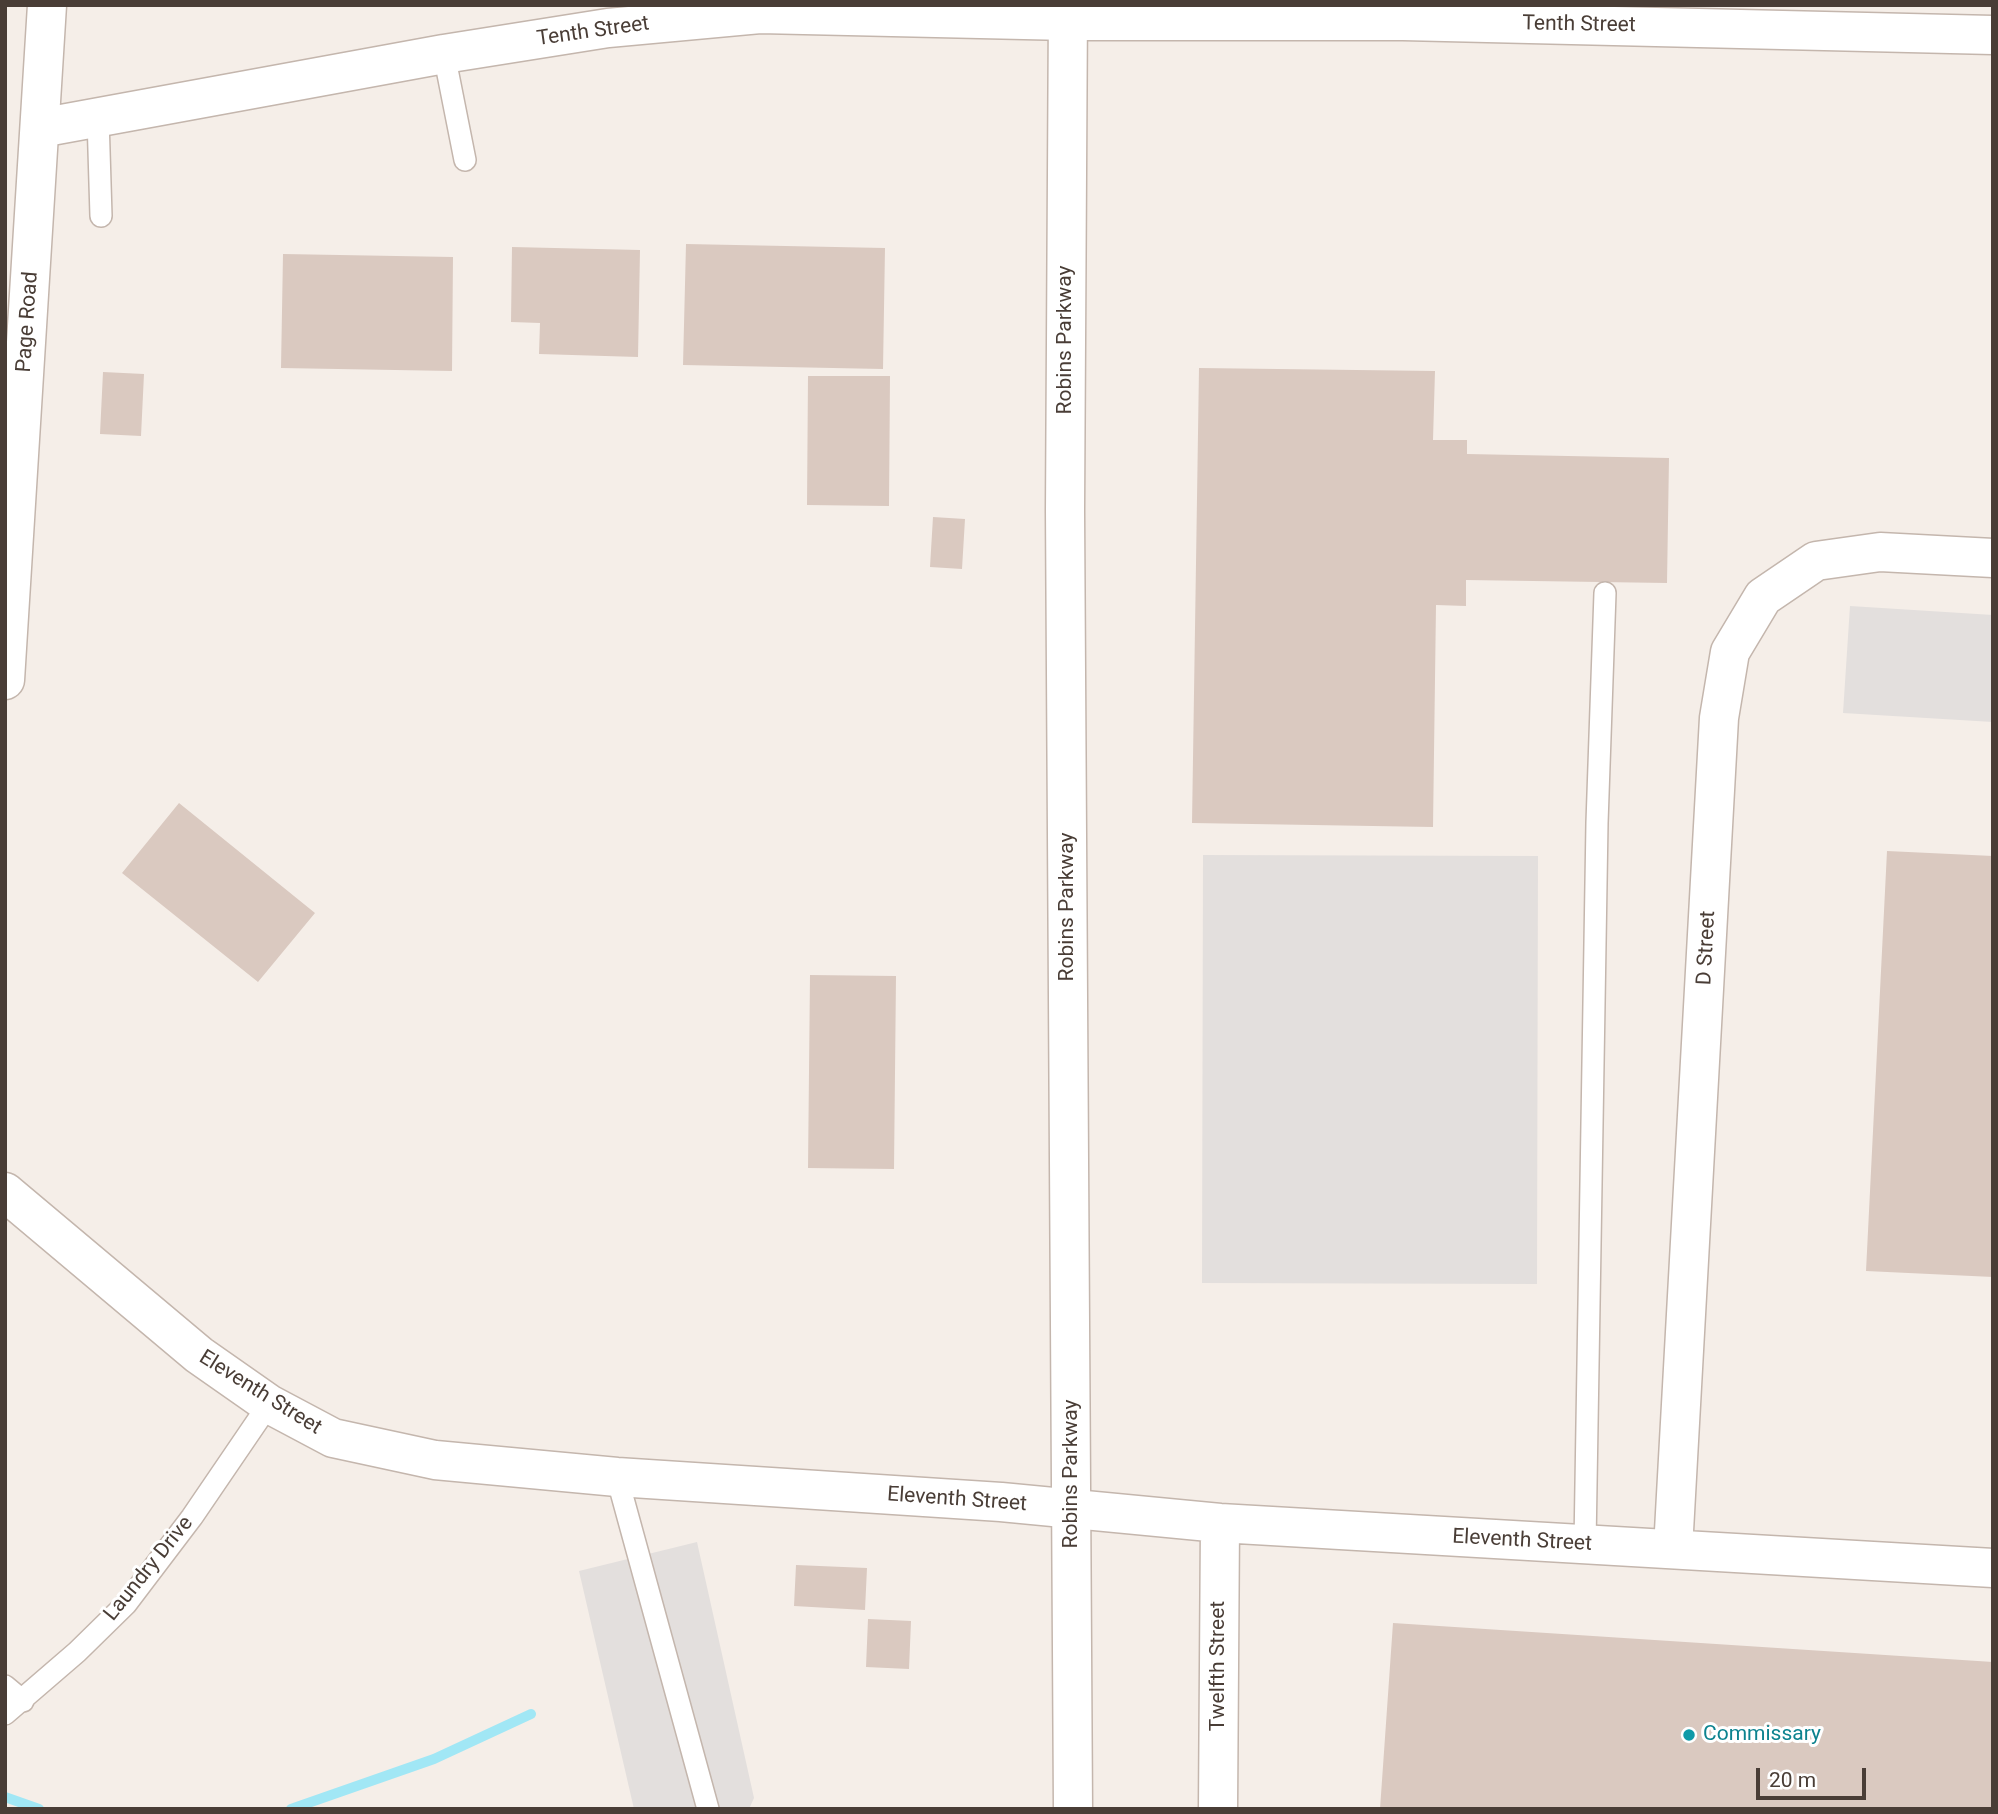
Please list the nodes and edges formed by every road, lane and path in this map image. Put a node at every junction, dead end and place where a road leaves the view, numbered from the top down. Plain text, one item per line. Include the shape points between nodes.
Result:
1 (47, 5) edge
2 (1068, 13) edge
3 (1578, 15) edge
4 (1993, 34) edge
5 (444, 54) junction
6 (98, 118) junction
7 (40, 128) junction
8 (465, 160) dead end
9 (102, 216) dead end
10 (1993, 558) edge
11 (1605, 593) dead end
12 (5, 680) edge
13 (5, 1192) edge
14 (269, 1404) junction
15 (617, 1477) junction
16 (1073, 1511) junction
17 (1220, 1523) junction
18 (1585, 1544) junction
19 (1673, 1549) junction
20 (1993, 1568) edge
21 (5, 1686) edge
22 (23, 1701) junction
23 (5, 1714) edge
24 (708, 1809) edge
25 (1073, 1809) edge
26 (1218, 1809) edge

1 - 7 street, Page Road
2 - 3 street, Tenth Street via 1403,21
2 - 5 street, Tenth Street via 760,14 608,28
2 - 16 street, Robins Parkway via 1065,510
3 - 4 street, Tenth Street
5 - 6 street, Tenth Street
5 - 8 lane
6 - 7 street, Tenth Street
6 - 9 lane
7 - 12 street, Page Road
10 - 19 street, D Street via 1880,552 1816,561 1763,597 1730,652 1719,718
11 - 18 lane
13 - 14 street, Eleventh Street via 199,1355
14 - 15 street, Eleventh Street via 332,1438 435,1460
14 - 22 lane, Laundry Drive via 192,1517 125,1604
15 - 16 street, Eleventh Street via 1001,1502
15 - 24 lane
16 - 17 street, Eleventh Street
16 - 25 street, Robins Parkway
17 - 18 street, Eleventh Street
17 - 26 street, Twelfth Street
18 - 19 street, Eleventh Street
19 - 20 street, Eleventh Street
21 - 22 lane
22 - 23 lane, Laundry Drive

